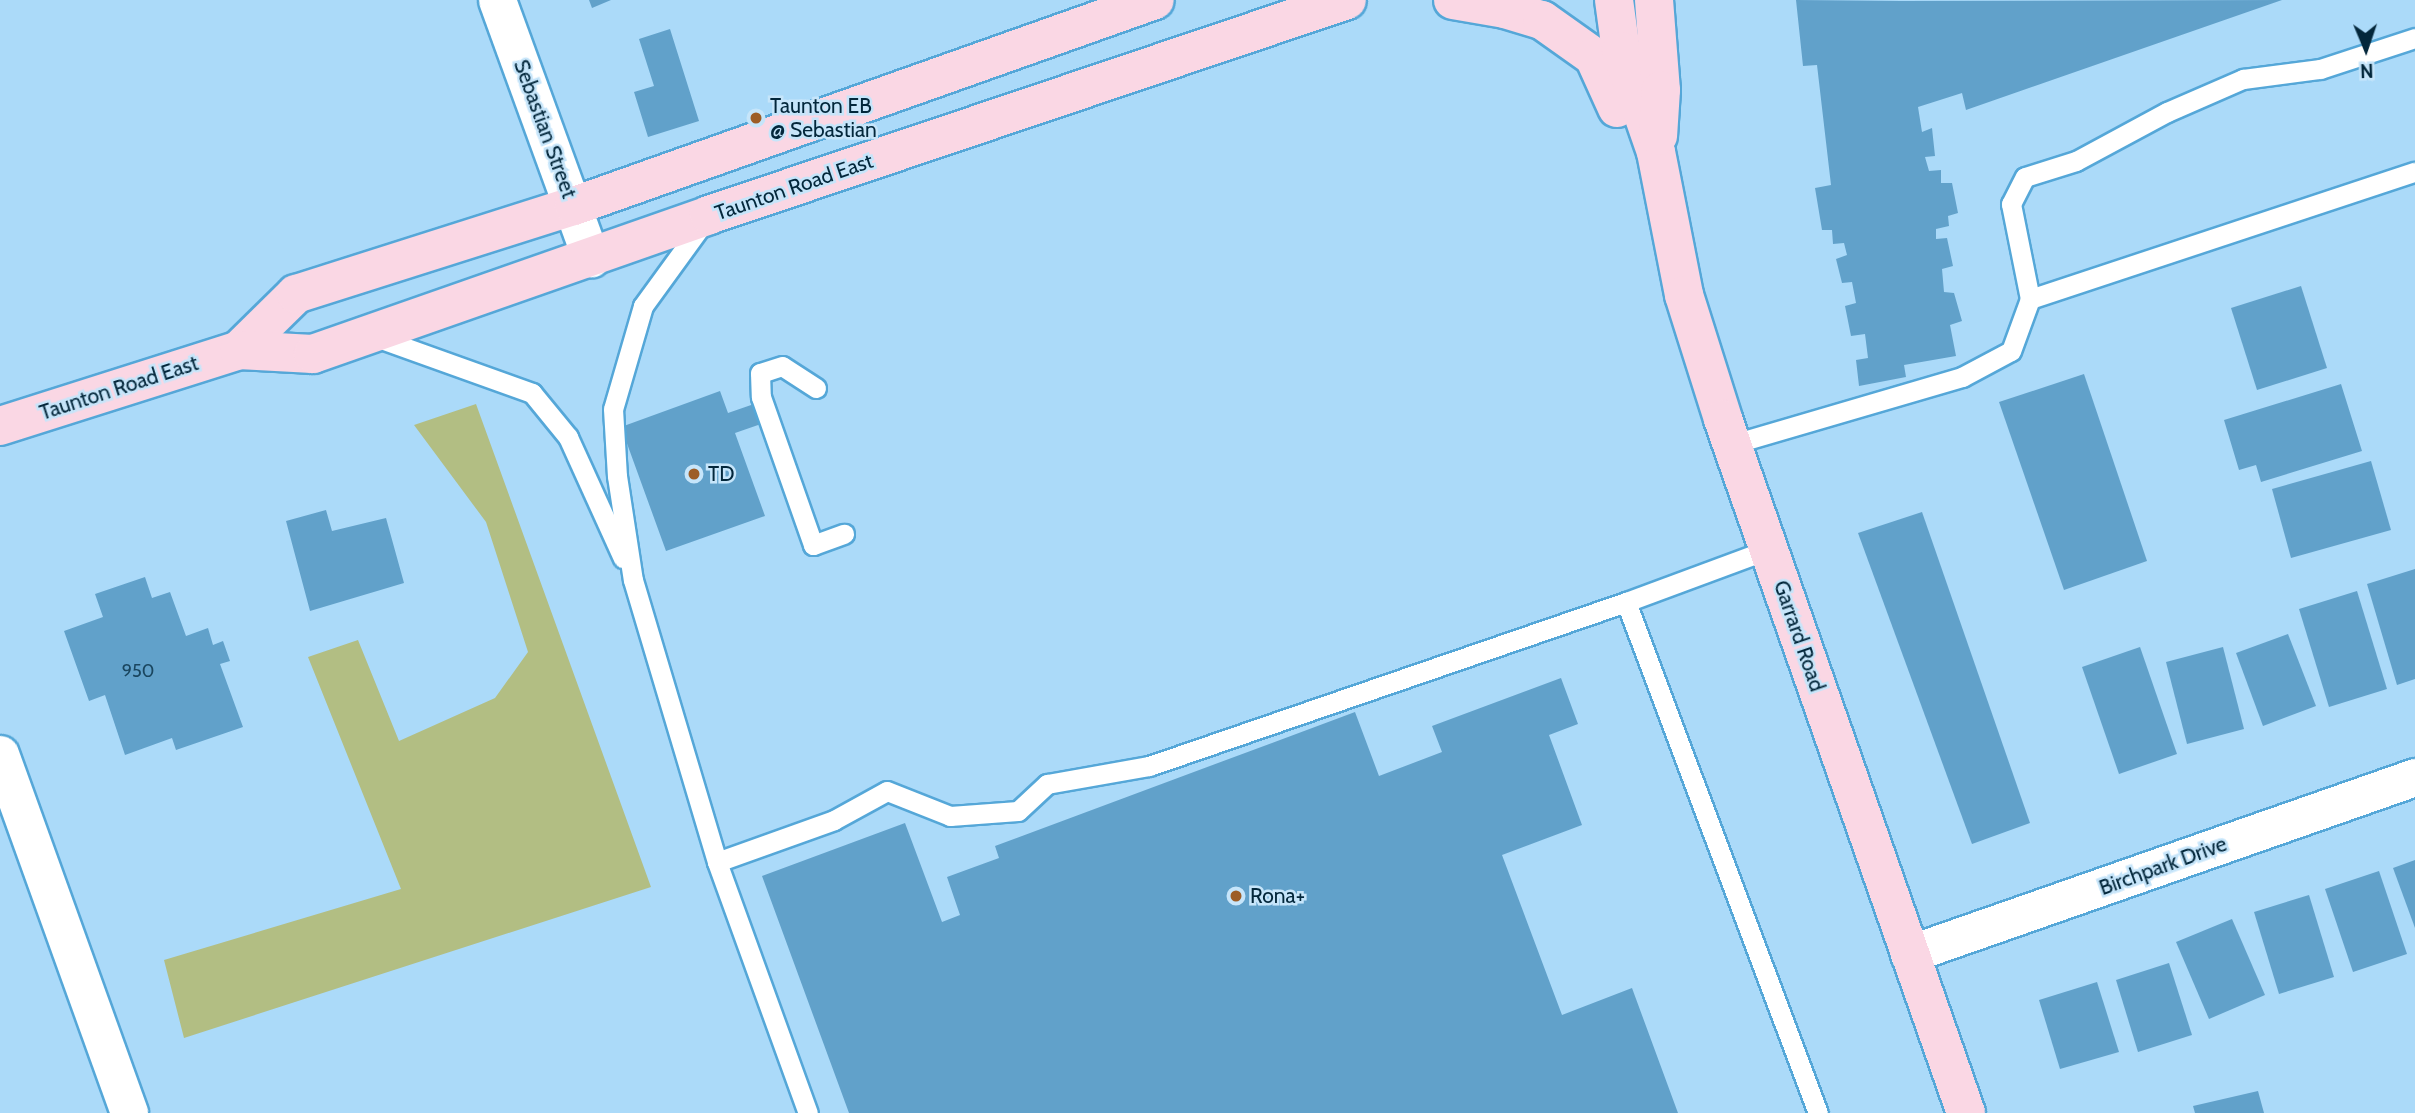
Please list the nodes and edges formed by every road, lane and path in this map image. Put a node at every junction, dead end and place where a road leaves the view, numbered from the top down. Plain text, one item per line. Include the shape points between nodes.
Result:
1 (497, 0) edge
2 (1156, 0) edge
3 (1347, 0) edge
4 (1452, 0) edge
5 (1614, 0) edge
6 (1654, 0) edge
7 (2415, 38) edge
8 (1656, 152) junction
9 (2415, 172) edge
10 (574, 206) junction
11 (709, 215) junction
12 (1667, 218) junction
13 (591, 258) junction
14 (2030, 299) junction
15 (368, 335) junction
16 (239, 350) junction
17 (816, 388) dead end
18 (0, 426) edge
19 (1733, 444) junction
20 (844, 534) dead end
21 (1769, 549) junction
22 (633, 580) junction
23 (1626, 602) junction
24 (0, 754) edge
25 (2415, 777) edge
26 (717, 862) junction
27 (1909, 954) junction
28 (129, 1113) edge
29 (808, 1113) edge
30 (1818, 1113) edge
31 (1966, 1113) edge

1 - 10 street, Sebastian Street
2 - 10 main road, Taunton Road East
3 - 11 main road, Taunton Road East
4 - 12 main road via 1542,20 1594,57
5 - 8 main road, Garrard Road via 1621,51
6 - 8 main road, Garrard Road via 1661,90
7 - 14 lane via 2320,69 2243,79 2167,112 2076,161 2025,177 2011,204
8 - 12 main road, Garrard Road
9 - 14 lane
10 - 13 street, Sebastian Street
10 - 16 main road, Taunton Road East via 296,294
11 - 13 main road, Taunton Road East
11 - 22 lane via 643,306 613,409 617,476
12 - 19 main road, Garrard Road via 1684,295
13 - 15 main road, Taunton Road East
14 - 19 lane via 2011,351 1962,377
15 - 16 main road, Taunton Road East via 313,354
15 - 22 lane via 531,393 568,437
16 - 18 main road, Taunton Road East
17 - 20 lane via 782,366 760,373 761,397 813,545
19 - 21 main road, Garrard Road
21 - 23 lane
21 - 27 main road, Garrard Road
22 - 26 lane
23 - 26 lane via 1149,766 1047,784 1018,811 950,816 887,791 834,820
23 - 30 lane
24 - 28 street
25 - 27 street, Birchpark Drive
26 - 29 lane
27 - 31 main road, Garrard Road

